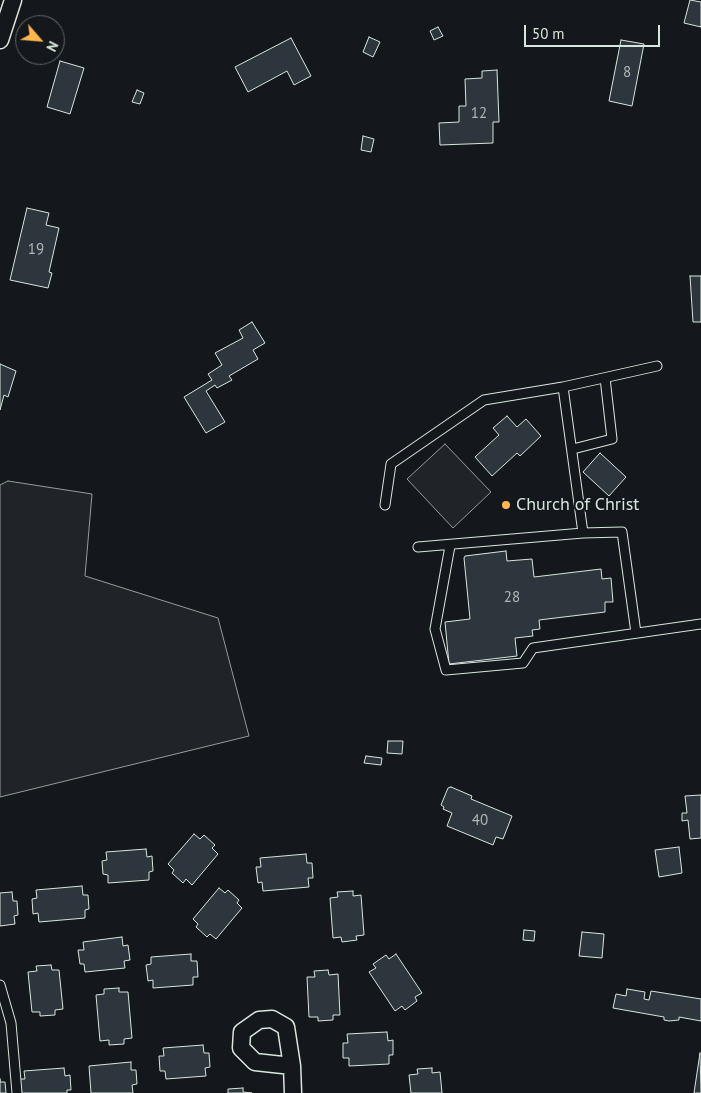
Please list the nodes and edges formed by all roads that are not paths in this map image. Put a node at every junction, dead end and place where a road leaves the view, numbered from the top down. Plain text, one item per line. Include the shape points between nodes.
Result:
1 (13, 0) edge
2 (0, 40) edge
3 (656, 366) dead end
4 (605, 378) junction
5 (563, 387) junction
6 (573, 449) junction
7 (385, 504) dead end
8 (583, 533) junction
9 (450, 546) junction
10 (418, 547) dead end
11 (701, 624) edge
12 (636, 633) junction
13 (0, 985) edge
14 (292, 1066) dead end
15 (17, 1093) edge
16 (293, 1093) edge

1 - 2 street
3 - 4 lane
4 - 5 lane
4 - 6 lane via 612,439
5 - 6 lane
5 - 7 lane via 484,400 391,464
6 - 8 lane
8 - 9 lane
8 - 12 lane via 622,532
9 - 10 lane
9 - 12 lane via 435,629 446,670 523,663 532,648
11 - 12 lane
13 - 15 lane via 11,1023
14 - 16 street

